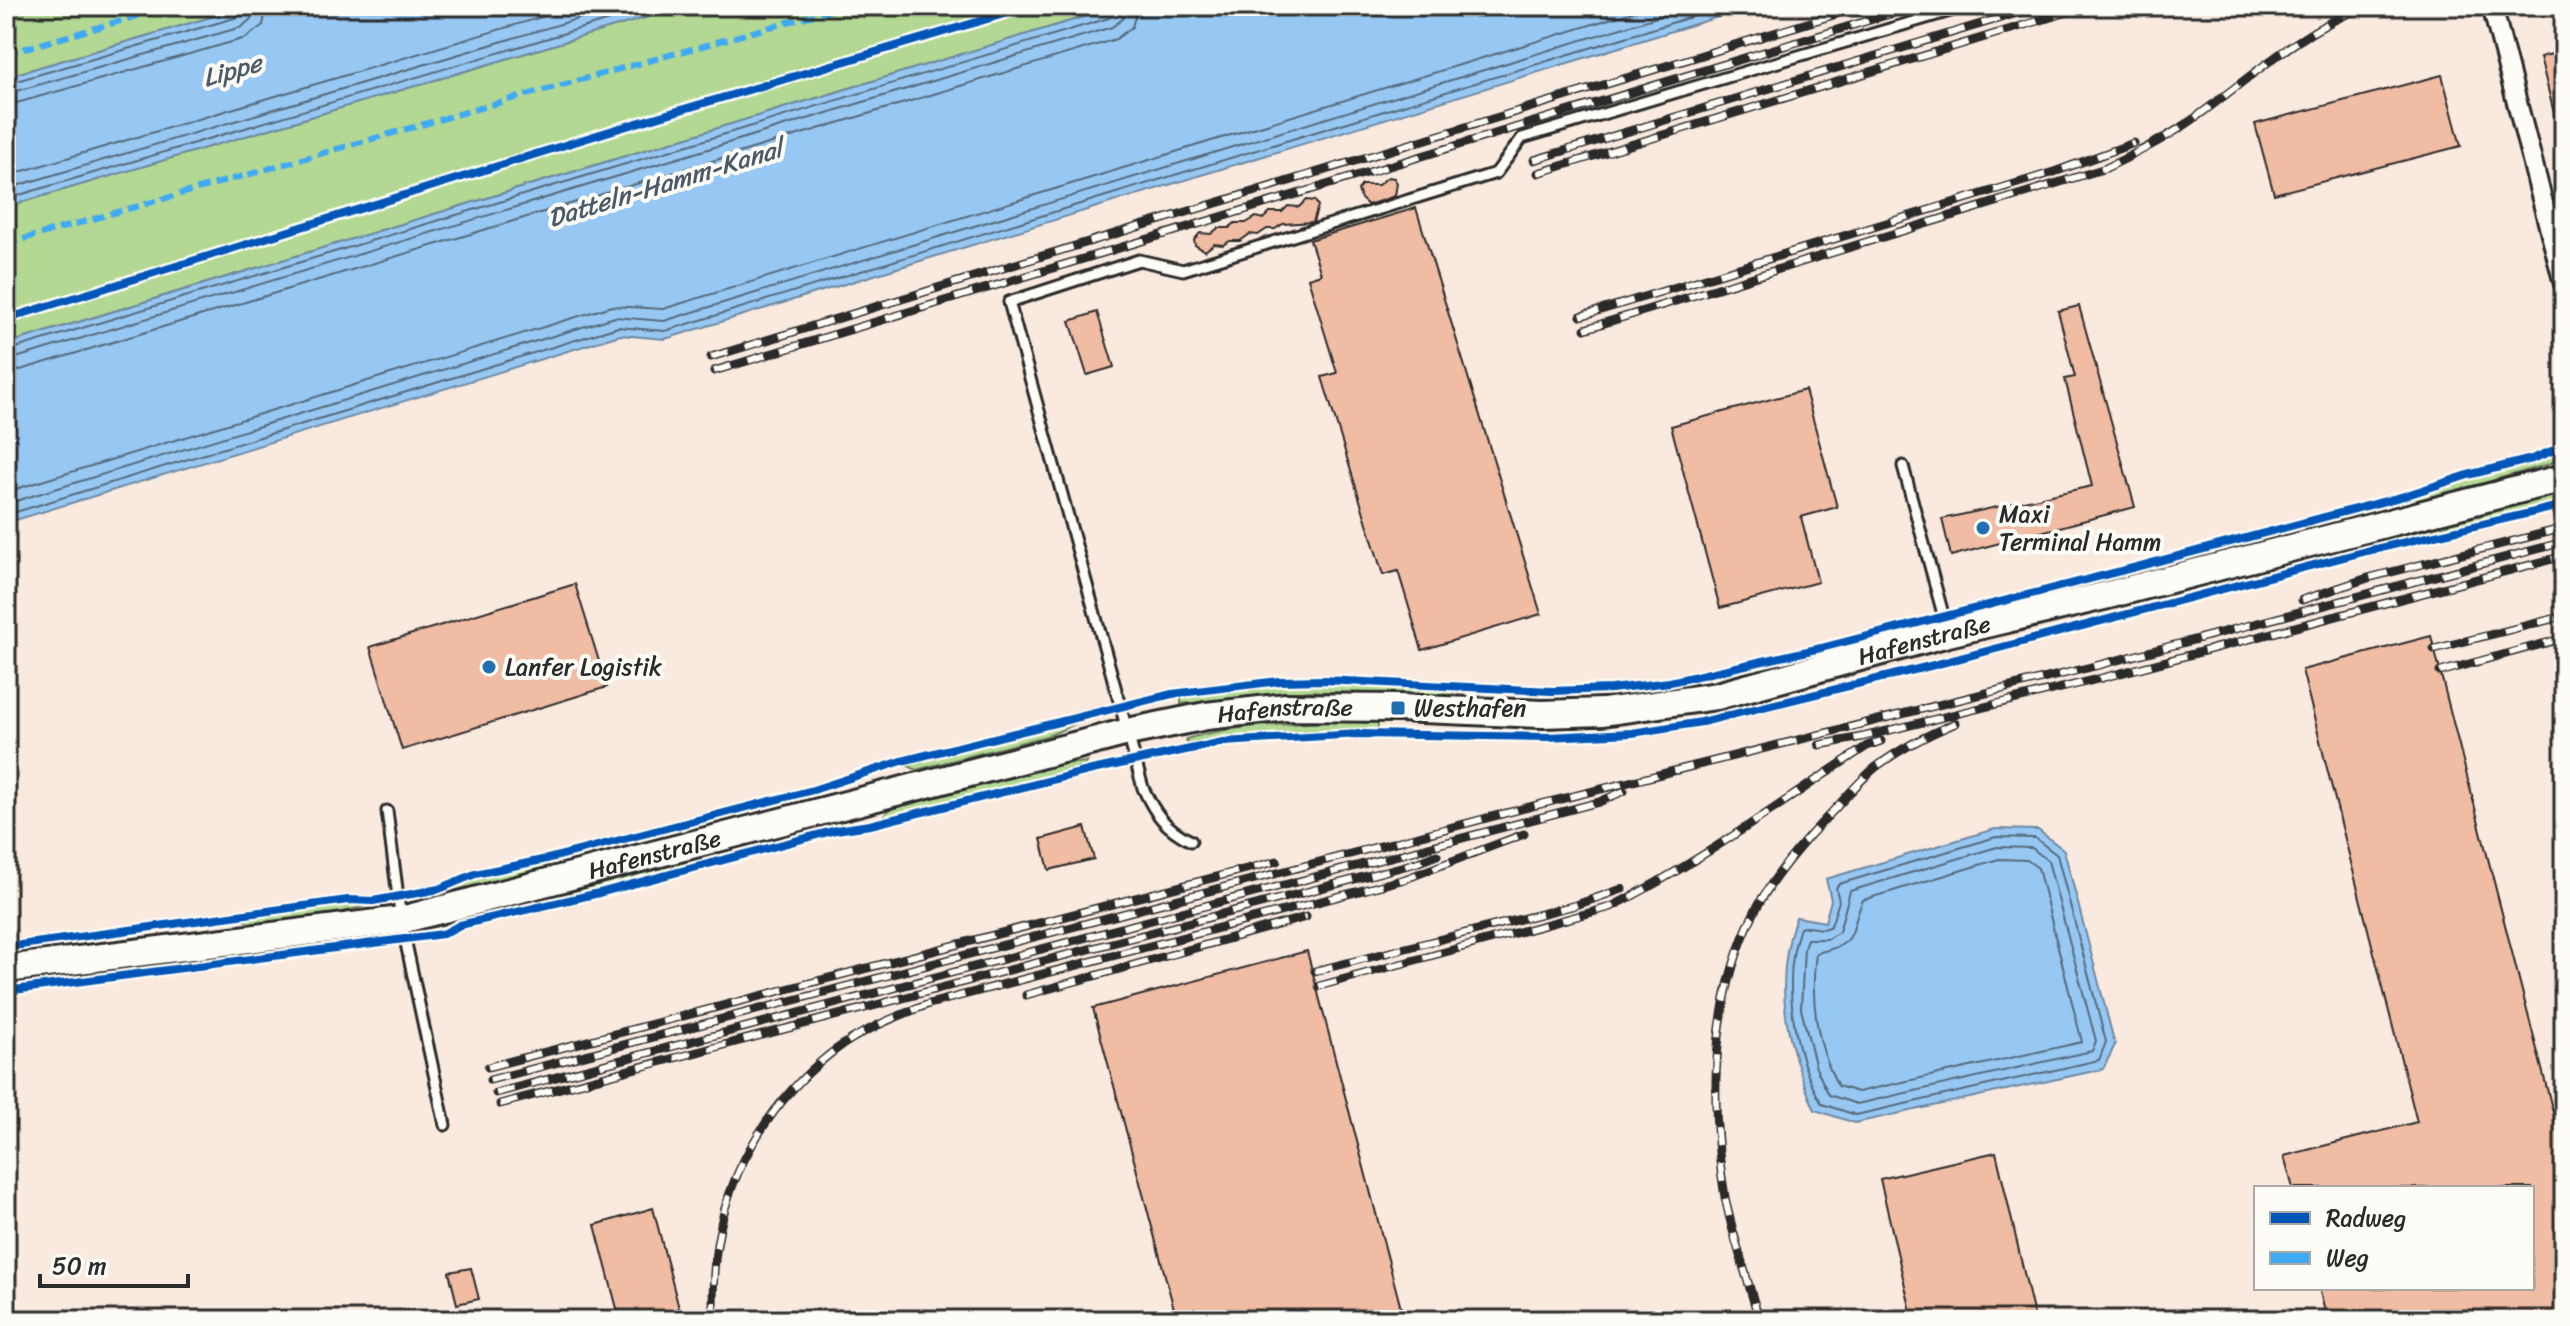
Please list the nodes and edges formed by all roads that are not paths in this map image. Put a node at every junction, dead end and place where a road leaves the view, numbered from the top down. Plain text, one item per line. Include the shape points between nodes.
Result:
1 (1967, 6) edge
2 (2492, 6) edge
3 (2564, 284) edge
4 (1903, 466) dead end
5 (2564, 478) edge
6 (1948, 633) junction
7 (1128, 732) junction
8 (387, 811) dead end
9 (1191, 841) dead end
10 (401, 920) junction
11 (6, 969) edge
12 (445, 1125) dead end

1 - 7 lane via 1522,138 1496,173 1183,270 1139,260 1009,302
2 - 3 street
4 - 6 lane
5 - 6 street, Hafenstraße
6 - 7 street, Hafenstraße via 1754,687 1663,705 1542,714 1286,707
7 - 9 lane via 1152,808 1167,827
7 - 10 street, Hafenstraße
8 - 10 lane
10 - 11 street, Hafenstraße
10 - 12 lane

